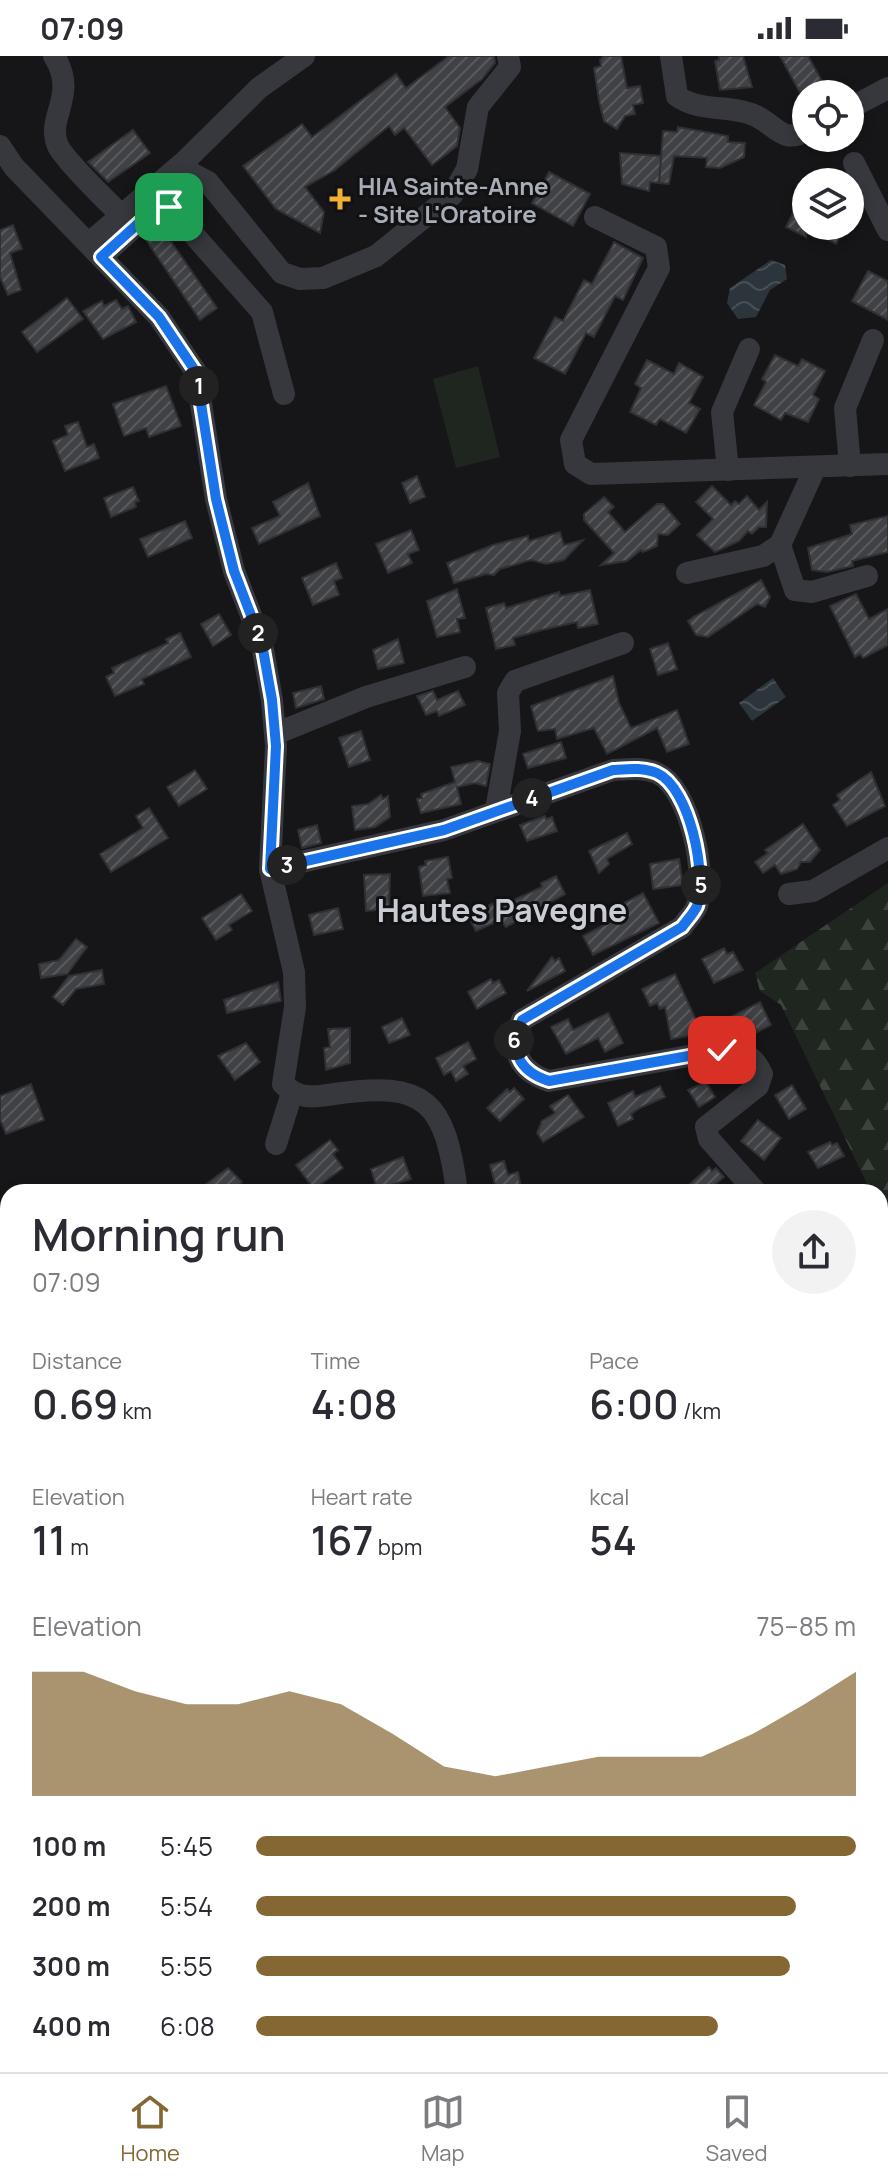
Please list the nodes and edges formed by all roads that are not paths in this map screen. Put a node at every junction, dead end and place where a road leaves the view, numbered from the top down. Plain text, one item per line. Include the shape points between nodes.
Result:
1 (54, 56) edge
2 (304, 56) edge
3 (508, 56) edge
4 (671, 56) edge
5 (888, 88) edge
6 (864, 101) edge
7 (792, 137) edge
8 (0, 146) edge
9 (854, 163) dead end
10 (171, 173) junction
11 (122, 216) junction
12 (595, 217) dead end
13 (888, 230) edge
14 (95, 250) junction
15 (873, 340) dead end
16 (749, 349) dead end
17 (284, 394) dead end
18 (888, 464) edge
19 (850, 466) junction
20 (815, 468) junction
21 (728, 470) junction
22 (780, 545) junction
23 (687, 573) dead end
24 (867, 576) dead end
25 (623, 643) dead end
26 (465, 667) dead end
27 (275, 734) junction
28 (496, 810) junction
29 (888, 848) edge
30 (270, 869) junction
31 (789, 894) dead end
32 (292, 1093) junction
33 (276, 1144) dead end
34 (451, 1184) edge
35 (749, 1184) edge
36 (888, 1753) edge
37 (888, 1768) edge

1 - 11 street via 66,86 56,128 58,146
2 - 10 street via 259,88
3 - 10 street via 510,67 478,107 467,169 452,195 376,256 323,278 282,273 208,182 191,173
4 - 7 street via 677,96 689,105 756,116 781,136
5 - 6 street
8 - 14 street
9 - 13 street
10 - 11 street
11 - 14 street
12 - 21 street via 656,247 659,268 571,440 575,464 591,474
14 - 17 street via 161,203 169,207 262,312
14 - 27 street via 159,317 196,372 216,499 234,571 262,644
15 - 19 street via 845,408
16 - 21 street via 722,412
18 - 19 street
19 - 20 street
20 - 21 street
20 - 22 street
22 - 23 street via 763,556
22 - 24 street via 795,590 812,592
25 - 28 street via 515,681 508,693 510,731
26 - 27 street via 366,697
27 - 30 street
28 - 30 street via 444,830
28 - 35 street via 613,770 640,768 672,785 700,863 696,909 682,927 522,1020 514,1038 519,1060 534,1076 549,1081 722,1050 755,1059 762,1074 758,1086 706,1127 709,1139
29 - 31 street via 813,891
30 - 32 street via 294,972 295,1007 282,1078
32 - 33 street
32 - 34 street via 308,1098 390,1089 414,1094 433,1110 448,1140
36 - 37 street

